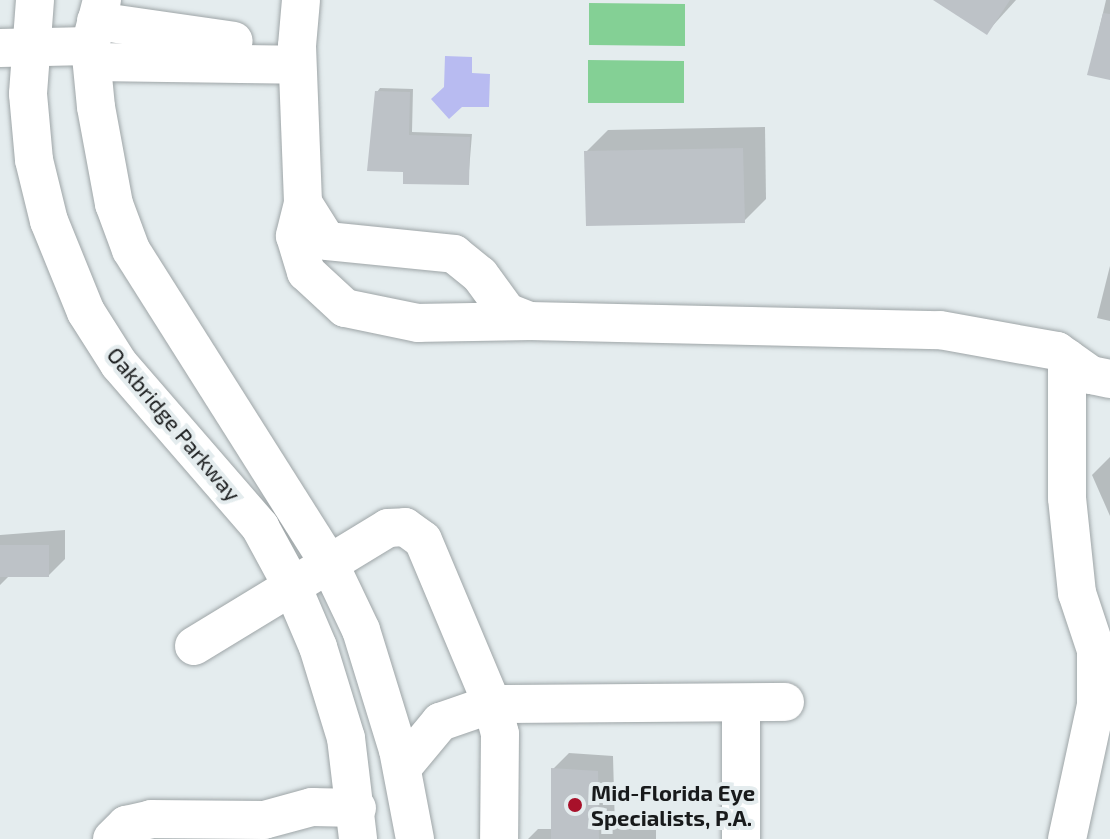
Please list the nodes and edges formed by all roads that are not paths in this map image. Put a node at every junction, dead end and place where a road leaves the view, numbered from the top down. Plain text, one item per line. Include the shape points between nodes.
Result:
1 (35, 0) edge
2 (301, 0) edge
3 (95, 32) edge
4 (16, 48) edge
5 (297, 56) junction
6 (303, 203) junction
7 (529, 321) junction
8 (1067, 358) junction
9 (1110, 379) edge
10 (329, 563) junction
11 (292, 586) junction
12 (194, 646) dead end
13 (785, 702) dead end
14 (741, 703) junction
15 (492, 704) junction
16 (402, 768) junction
17 (357, 824) edge
18 (112, 839) edge
19 (415, 839) edge
20 (499, 839) edge
21 (741, 839) edge
22 (1067, 839) edge

1 - 4 street, Oakbridge Parkway
2 - 5 street
3 - 4 street
3 - 5 street
3 - 10 street, Oakbridge Parkway via 114,204 131,250
4 - 11 street, Oakbridge Parkway via 49,221 86,312 119,364 260,527
5 - 6 street
6 - 7 street via 327,241 454,254 480,275 507,312
6 - 7 street via 295,236 306,272 345,308 418,323
7 - 8 street via 940,330 1057,351
8 - 9 street via 1091,375
8 - 22 street via 1067,498 1077,593 1096,650 1096,705
10 - 11 street
10 - 15 street via 388,528 405,527 423,540
10 - 16 street, Oakbridge Parkway via 361,630
11 - 12 street
11 - 17 street, Oakbridge Parkway via 318,647 346,738
13 - 14 street
14 - 15 street
14 - 21 street
15 - 16 street via 440,722
15 - 20 street via 500,734
16 - 19 street, Oakbridge Parkway
17 - 18 street via 312,807 264,820 151,819 126,825

